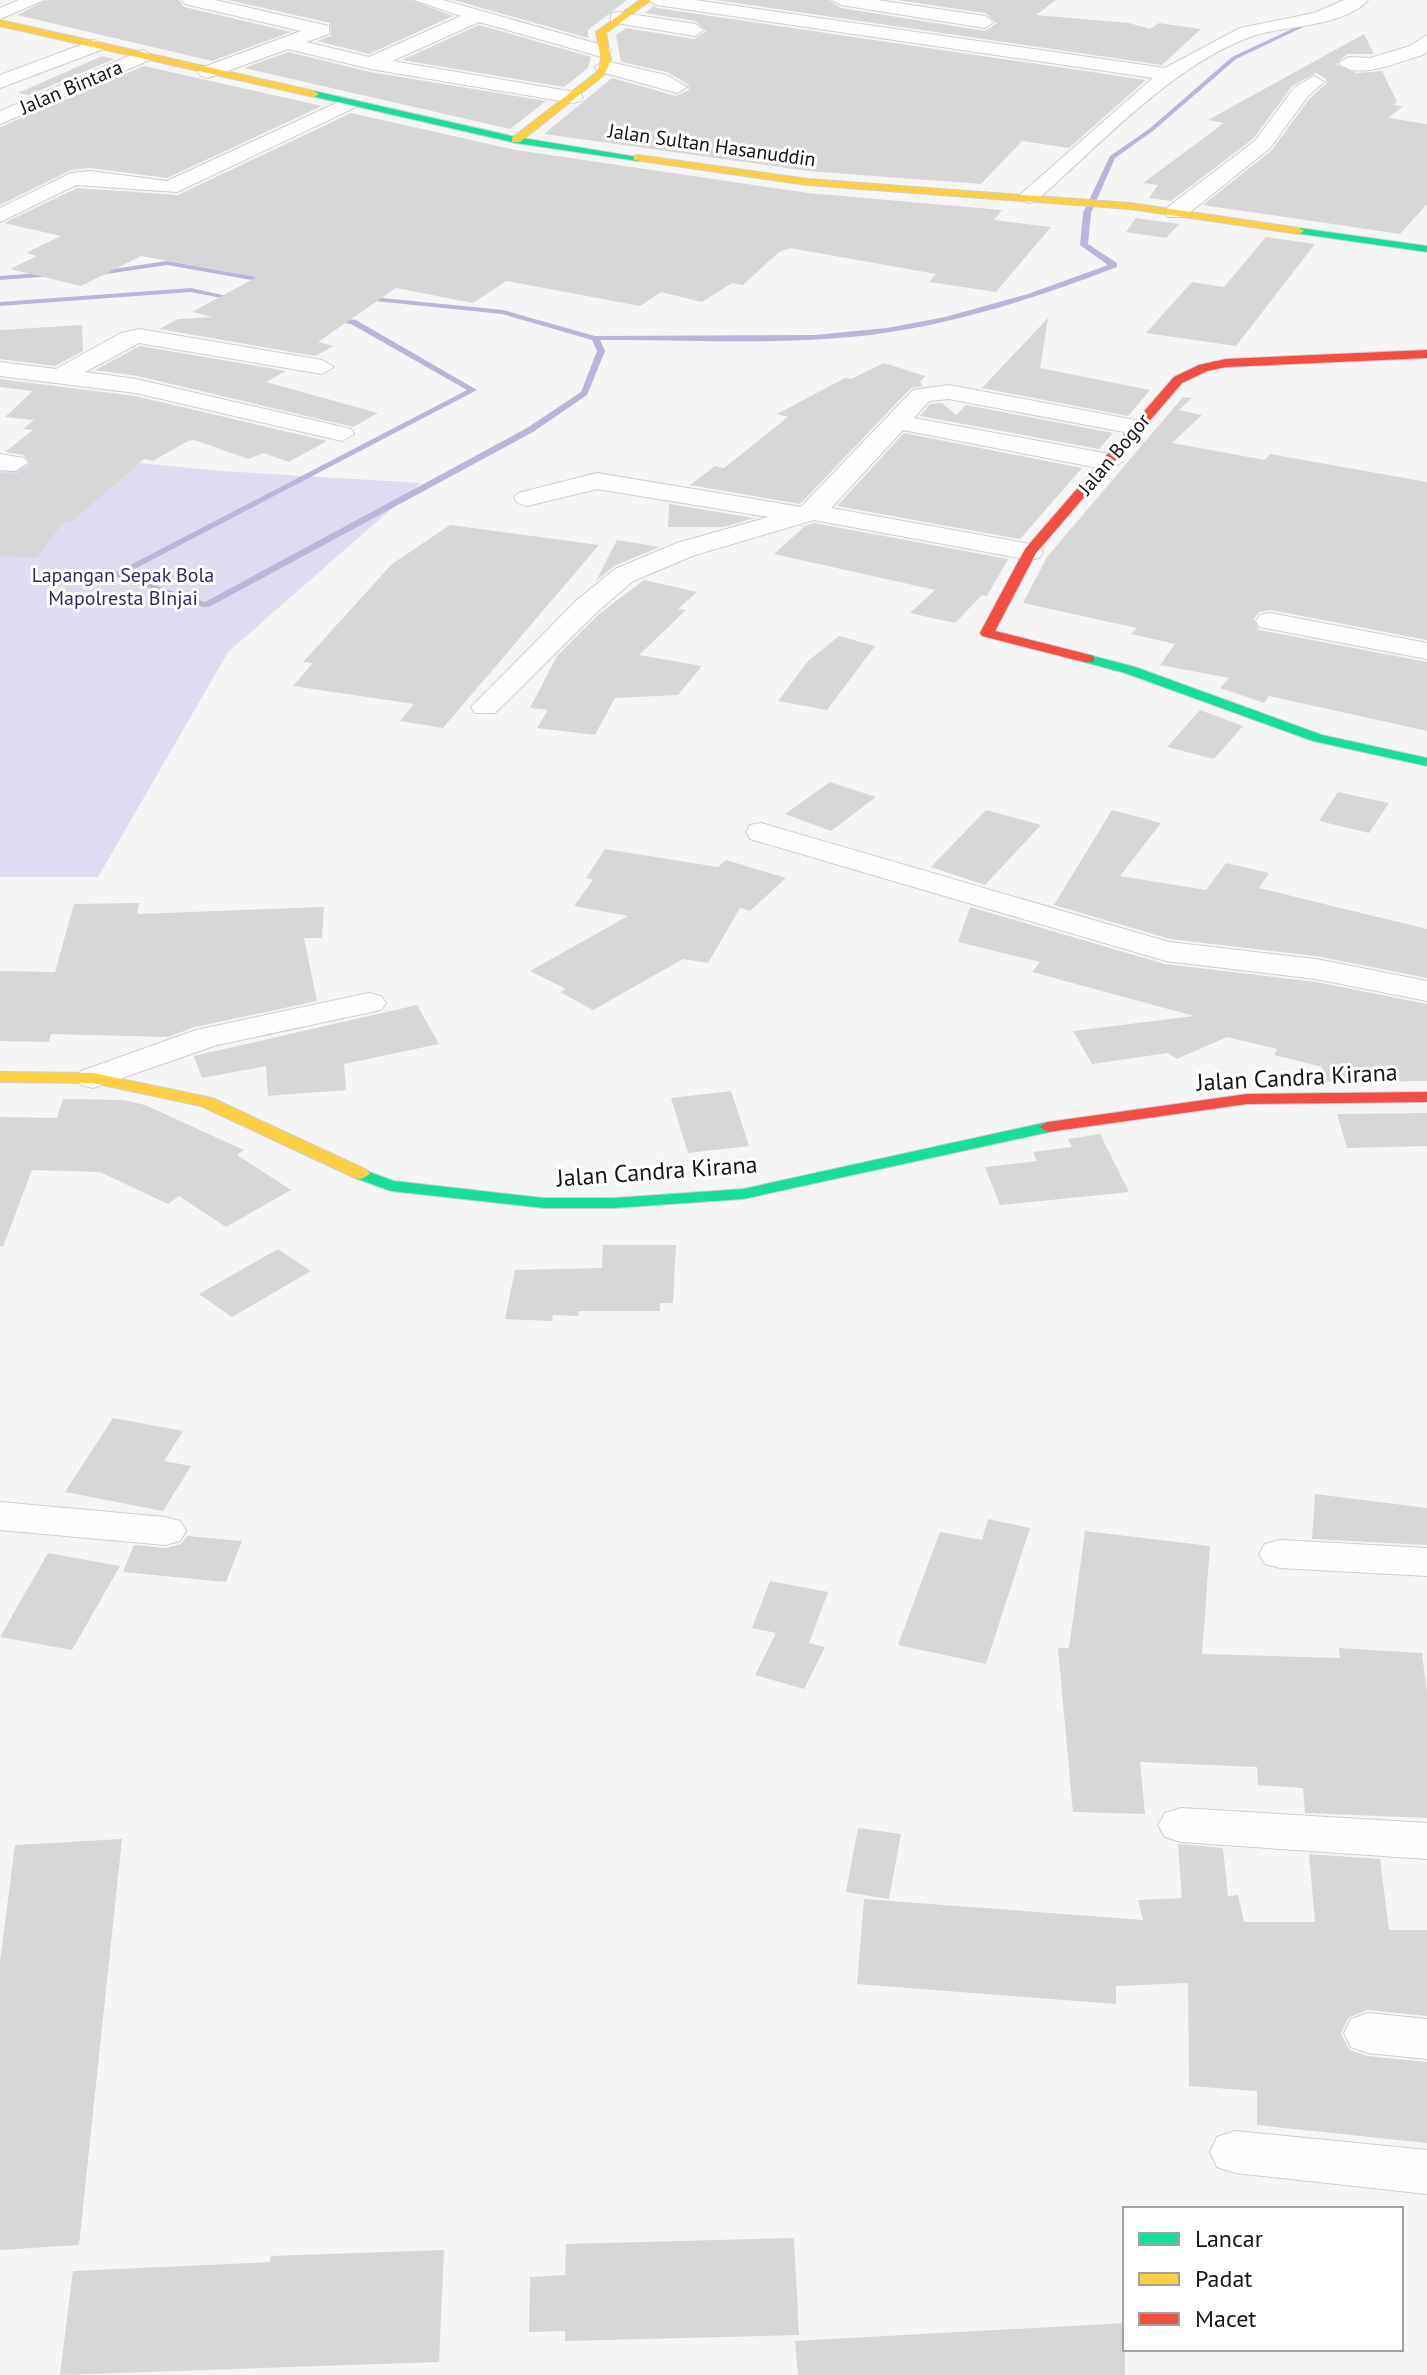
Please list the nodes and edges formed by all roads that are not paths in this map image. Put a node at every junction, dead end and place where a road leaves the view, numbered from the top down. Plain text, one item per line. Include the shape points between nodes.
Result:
1 (35, 0) edge
2 (191, 0) edge
3 (423, 0) edge
4 (646, 0) edge
5 (657, 0) edge
6 (841, 0) edge
7 (1359, 0) edge
8 (0, 14) edge
9 (477, 16) junction
10 (617, 18) junction
11 (0, 23) edge
12 (1010, 26) dead end
13 (710, 32) dead end
14 (1427, 41) edge
15 (287, 43) junction
16 (94, 46) junction
17 (143, 56) junction
18 (604, 59) junction
19 (371, 63) junction
20 (1349, 63) dead end
21 (208, 72) junction
22 (1168, 74) junction
23 (0, 82) edge
24 (1314, 82) dead end
25 (677, 87) dead end
26 (573, 97) junction
27 (347, 104) junction
28 (0, 118) edge
29 (516, 140) junction
30 (1029, 197) junction
31 (1176, 212) junction
32 (0, 216) edge
33 (1423, 244) edge
34 (1427, 354) edge
35 (322, 367) dead end
36 (0, 369) edge
37 (63, 375) junction
38 (899, 422) junction
39 (1135, 427) junction
40 (342, 434) dead end
41 (1109, 462) junction
42 (527, 498) dead end
43 (805, 513) junction
44 (1030, 552) junction
45 (1270, 621) dead end
46 (1427, 651) edge
47 (485, 707) dead end
48 (1427, 762) edge
49 (761, 832) dead end
50 (1427, 991) edge
51 (369, 1003) dead end
52 (0, 1077) edge
53 (93, 1078) junction
54 (1427, 1097) edge
55 (0, 1516) edge
56 (165, 1531) dead end
57 (1280, 1554) dead end
58 (1427, 1562) edge
59 (1181, 1825) dead end
60 (1427, 1841) edge
61 (1368, 2033) dead end
62 (1427, 2039) edge
63 (1235, 2152) dead end
64 (1427, 2172) edge

1 - 8 street
2 - 15 street via 322,30
3 - 9 street
4 - 10 street
5 - 22 street
6 - 12 street
7 - 22 street via 1319,17 1247,32
9 - 18 street
9 - 19 street
10 - 13 street
10 - 18 street via 601,32
11 - 16 street, Jalan Sultan Hasanuddin
14 - 20 street via 1416,51 1373,64
15 - 19 street
15 - 21 street
16 - 17 street, Jalan Sultan Hasanuddin
16 - 23 street
17 - 21 street, Jalan Sultan Hasanuddin
17 - 28 street, Jalan Bintara
18 - 25 street
18 - 26 street
19 - 26 street
21 - 27 street, Jalan Sultan Hasanuddin
22 - 30 street
24 - 31 street via 1303,89 1263,144
26 - 29 street
27 - 29 street, Jalan Sultan Hasanuddin
27 - 32 street via 170,188 71,179
29 - 30 street, Jalan Sultan Hasanuddin via 808,182
30 - 31 street, Jalan Sultan Hasanuddin
31 - 33 street, Jalan Sultan Hasanuddin
34 - 39 street, Jalan Bogor via 1255,360 1203,368 1178,380
35 - 37 street via 139,336
36 - 37 street
37 - 40 street via 136,386
38 - 39 street via 922,395 936,391
38 - 41 street
38 - 43 street
39 - 41 street, Jalan Bogor
41 - 44 street, Jalan Bogor
42 - 43 street via 597,481
43 - 44 street
43 - 47 street via 686,549 624,575
44 - 48 street, Jalan Bogor via 987,633 1130,670 1318,738
45 - 46 street
49 - 50 street via 1166,951 1316,969
51 - 53 street via 208,1037
52 - 53 street, Jalan Candra Kirana
53 - 54 street, Jalan Candra Kirana via 206,1102 391,1186 544,1203 743,1194 1082,1120 1247,1099
55 - 56 street
57 - 58 street
59 - 60 street
61 - 62 street
63 - 64 street

